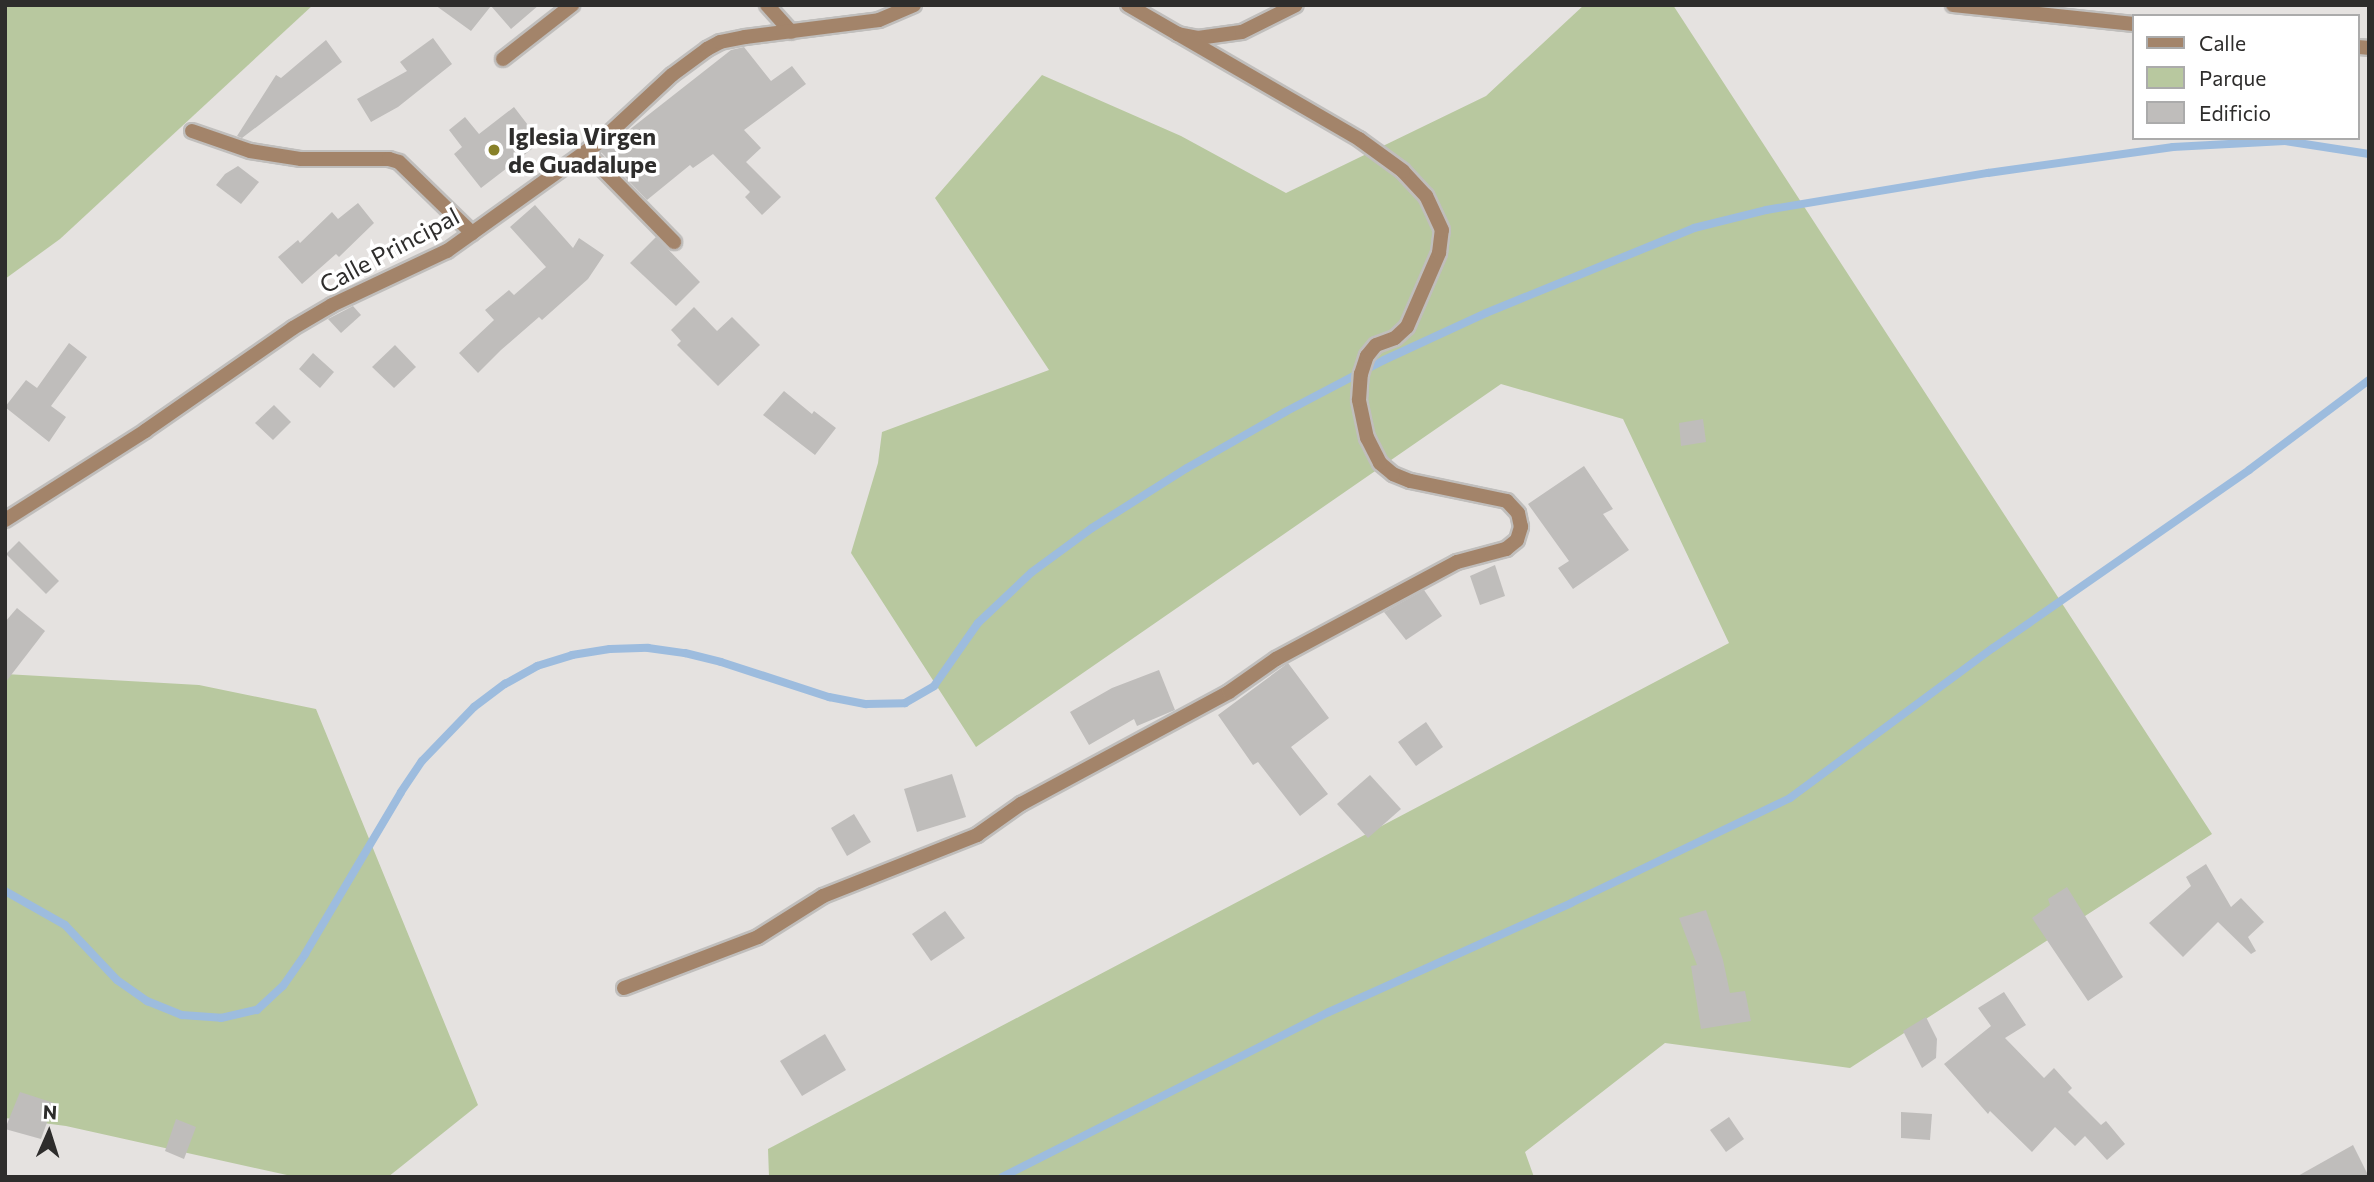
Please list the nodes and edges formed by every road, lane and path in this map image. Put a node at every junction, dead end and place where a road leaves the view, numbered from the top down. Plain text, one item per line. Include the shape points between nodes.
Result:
1 (572, 5) edge
2 (767, 5) edge
3 (914, 5) edge
4 (1128, 5) edge
5 (1296, 5) edge
6 (1953, 5) edge
7 (2132, 24) edge
8 (791, 32) junction
9 (1178, 34) junction
10 (503, 59) dead end
11 (192, 131) dead end
12 (586, 152) junction
13 (472, 233) junction
14 (674, 242) dead end
15 (5, 520) edge
16 (624, 988) dead end

1 - 10 street
2 - 8 street
3 - 8 street, Calle Principal via 879,20
4 - 9 street
5 - 9 street via 1242,32 1198,38
6 - 7 street
8 - 12 street, Calle Principal via 720,42 707,49
9 - 16 street via 1359,139 1426,196 1442,230 1440,253 1407,327 1376,345 1367,356 1359,400 1367,438 1380,463 1393,474 1507,501 1518,513 1521,527 1517,540 1506,549 1457,562 1276,659 1229,692 1021,804 977,835 823,896 758,937
11 - 13 street via 250,152 301,159 399,162
12 - 13 street, Calle Principal
12 - 14 street
13 - 15 street, Calle Principal via 447,251 293,328 145,431

